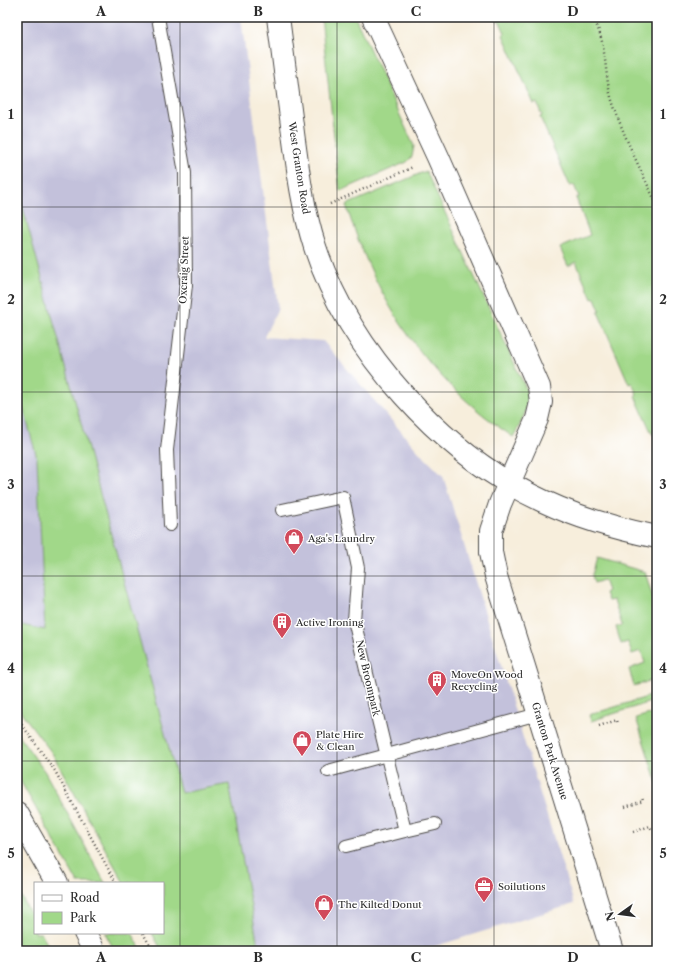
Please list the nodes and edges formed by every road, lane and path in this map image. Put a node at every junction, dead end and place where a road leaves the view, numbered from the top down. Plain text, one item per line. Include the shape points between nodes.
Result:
1 (158, 17) edge
2 (278, 17) edge
3 (373, 17) edge
4 (590, 17) edge
5 (599, 17) edge
6 (595, 22) junction
7 (438, 157) junction
8 (657, 205) edge
9 (306, 214) junction
10 (510, 483) junction
11 (282, 510) dead end
12 (170, 525) dead end
13 (657, 538) edge
14 (538, 714) junction
15 (17, 718) edge
16 (618, 724) dead end
17 (599, 726) dead end
18 (387, 755) junction
19 (328, 771) dead end
20 (642, 797) dead end
21 (625, 806) dead end
22 (17, 813) edge
23 (435, 824) dead end
24 (652, 830) dead end
25 (405, 831) junction
26 (633, 832) dead end
27 (346, 846) dead end
28 (56, 882) edge
29 (115, 882) edge
30 (85, 934) edge
31 (144, 934) edge
32 (94, 951) edge
33 (152, 951) edge
34 (612, 951) edge

1 - 12 lane, Oxcraig Street via 185,173 186,284 167,450
2 - 9 street, West Granton Road via 300,186
3 - 7 street
4 - 6 path
5 - 6 path
6 - 8 path via 604,45 612,98
7 - 9 path
7 - 10 street via 539,387 541,402 537,419
9 - 10 street, West Granton Road via 325,276 363,344 410,402 435,427 469,456
10 - 13 street, West Granton Road via 542,501 580,516
10 - 14 street, Granton Park Avenue via 491,531 491,552
11 - 18 lane, New Broompark via 343,497 358,568 354,620
14 - 18 lane
14 - 34 street, Granton Park Avenue
15 - 29 path via 55,771
16 - 17 path via 617,720
18 - 19 lane
18 - 25 lane, New Broompark
20 - 21 path via 643,801
22 - 28 street
23 - 25 lane
24 - 26 path via 650,826
25 - 27 lane
30 - 32 street
31 - 33 path

